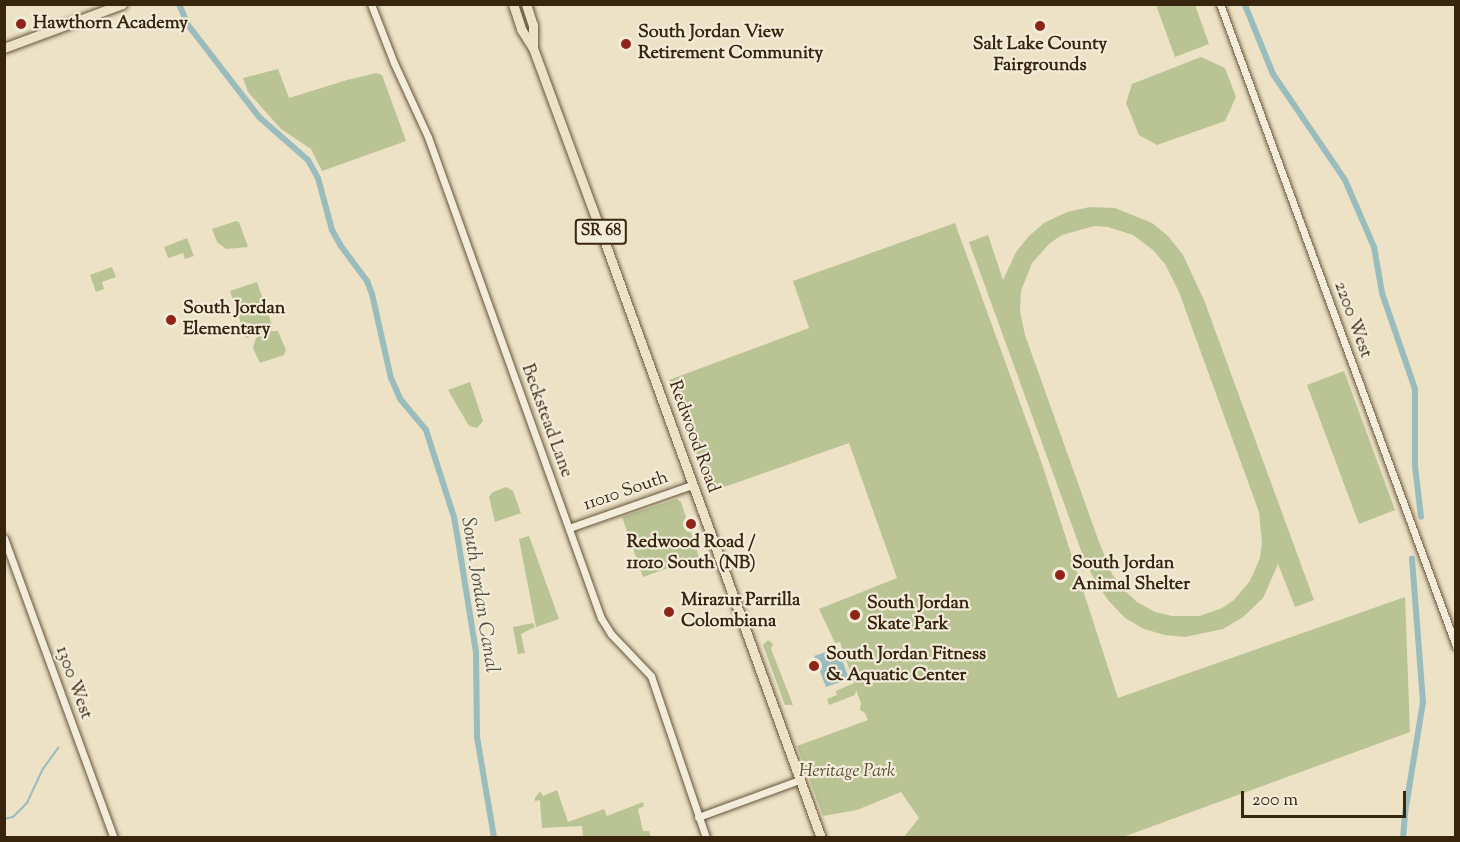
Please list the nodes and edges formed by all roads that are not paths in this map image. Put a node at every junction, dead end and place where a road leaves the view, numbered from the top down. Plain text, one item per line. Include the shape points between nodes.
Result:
1 (122, 4) edge
2 (371, 4) edge
3 (513, 4) edge
4 (526, 4) edge
5 (1220, 4) edge
6 (4, 48) edge
7 (533, 48) junction
8 (692, 485) junction
9 (569, 528) junction
10 (4, 538) edge
11 (1455, 646) edge
12 (800, 780) junction
13 (698, 817) junction
14 (114, 837) edge
15 (706, 837) edge
16 (820, 837) edge

1 - 6 main road
2 - 9 street, Beckstead Lane via 428,137
3 - 7 main road, Redwood Road / SR 68 via 521,30
4 - 7 main road, Redwood Road / SR 68 via 533,25
5 - 11 street, 2200 West
7 - 8 main road, Redwood Road / SR 68
8 - 9 street, 11010 South
8 - 12 main road, Redwood Road / SR 68
9 - 13 street, Beckstead Lane via 602,618 611,634 651,676
10 - 14 street, 1300 West
12 - 13 street
12 - 16 main road, Redwood Road / SR 68
13 - 15 street, Beckstead Lane

